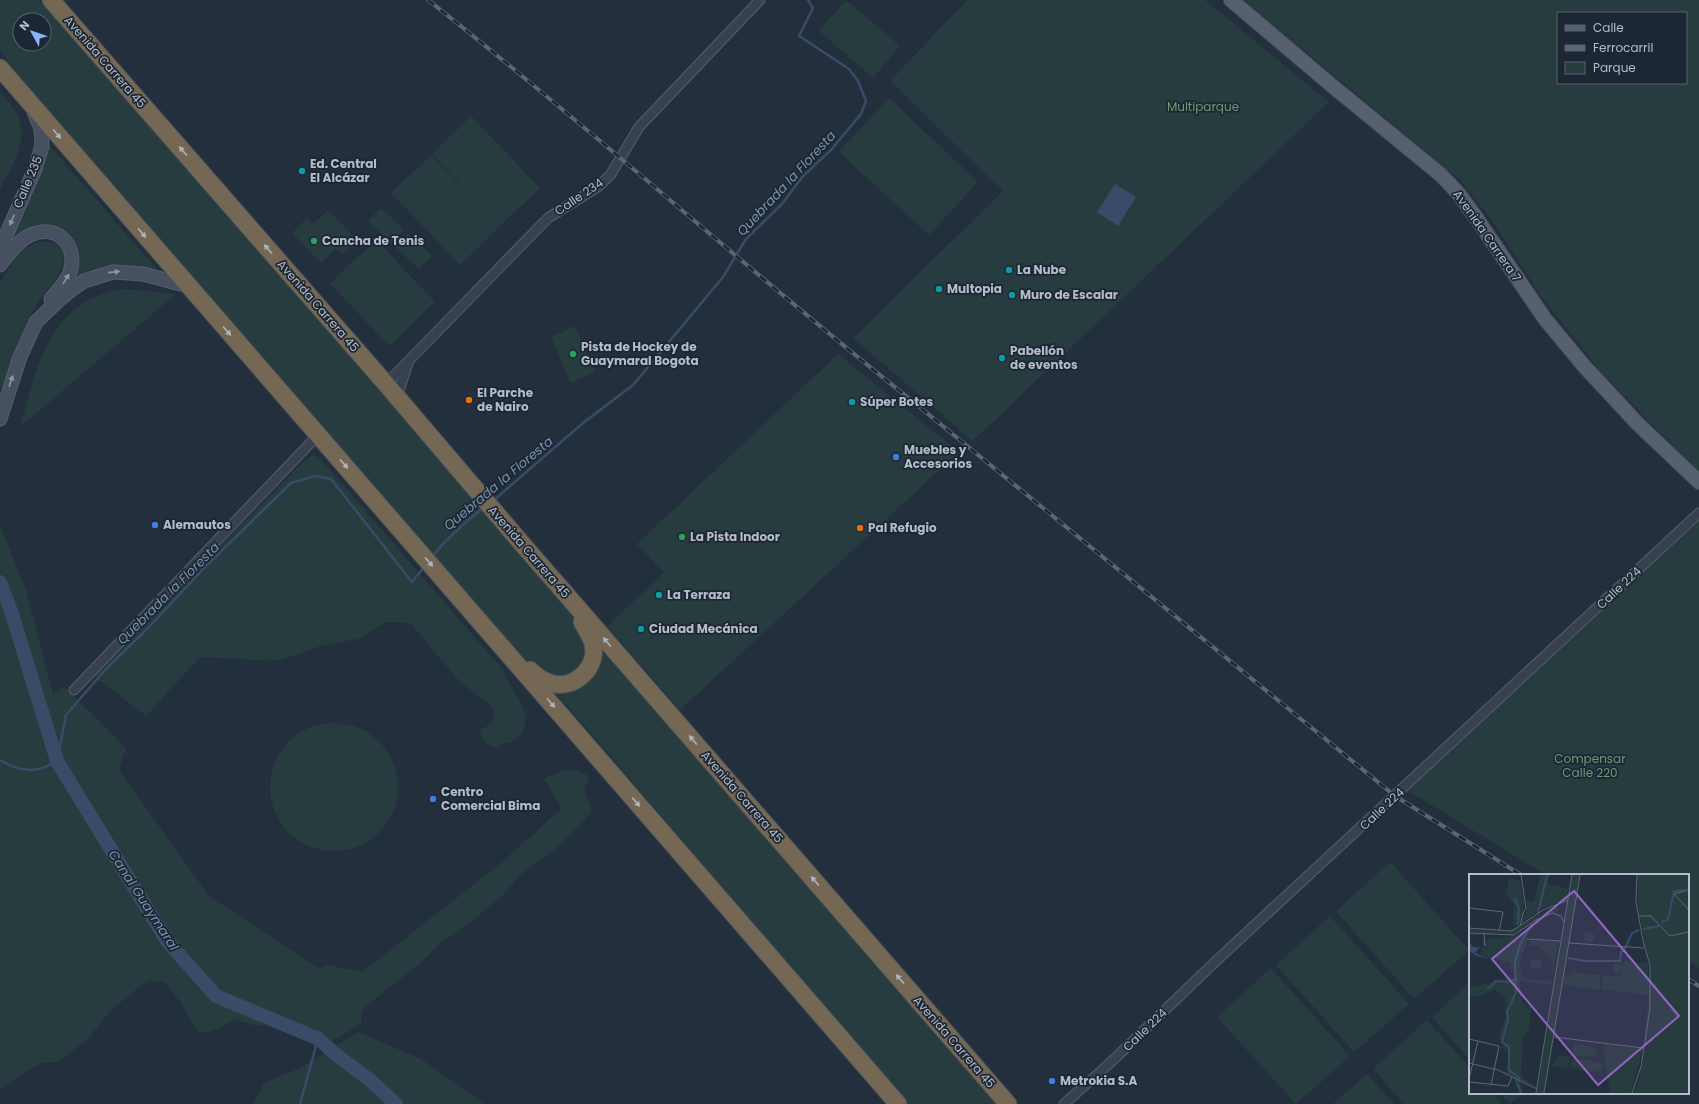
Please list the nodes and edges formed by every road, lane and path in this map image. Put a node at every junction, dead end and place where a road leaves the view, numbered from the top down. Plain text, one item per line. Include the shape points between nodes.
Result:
1 (51, 0) edge
2 (760, 0) edge
3 (1231, 0) edge
4 (0, 68) edge
5 (23, 94) junction
6 (0, 249) edge
7 (0, 265) edge
8 (188, 286) junction
9 (36, 322) junction
10 (409, 362) junction
11 (386, 384) junction
12 (397, 397) junction
13 (0, 419) edge
14 (318, 435) junction
15 (1699, 482) edge
16 (1699, 513) edge
17 (552, 578) junction
18 (485, 627) junction
19 (74, 690) dead end
20 (898, 1104) edge
21 (1008, 1104) edge
22 (1064, 1104) edge

11 -> 1 highway, Avenida Carrera 45
2 - 10 street, Calle 234 via 639,127 611,174 599,186 548,218
3 - 15 main road, Avenida Carrera 7 via 1441,175 1460,194 1545,319 1584,366 1638,424
4 - 5 highway
5 -> 6 main road, Calle 235 via 38,119 42,146 35,169
5 -> 8 highway
9 -> 7 main road via 71,270 72,257 69,245 60,235 47,231 33,234 12,250
9 -> 8 main road via 84,281 113,272 143,274
8 -> 14 highway
13 -> 9 main road via 20,357
10 - 11 street, Calle 234
10 - 12 street
11 - 12 highway, Avenida Carrera 45
12 - 17 highway, Avenida Carrera 45
14 -> 18 highway
14 - 19 street
16 - 22 street, Calle 224
17 - 18 highway via 581,620 593,645 589,667 577,679 555,684 540,678
21 -> 17 highway, Avenida Carrera 45
18 -> 20 highway

